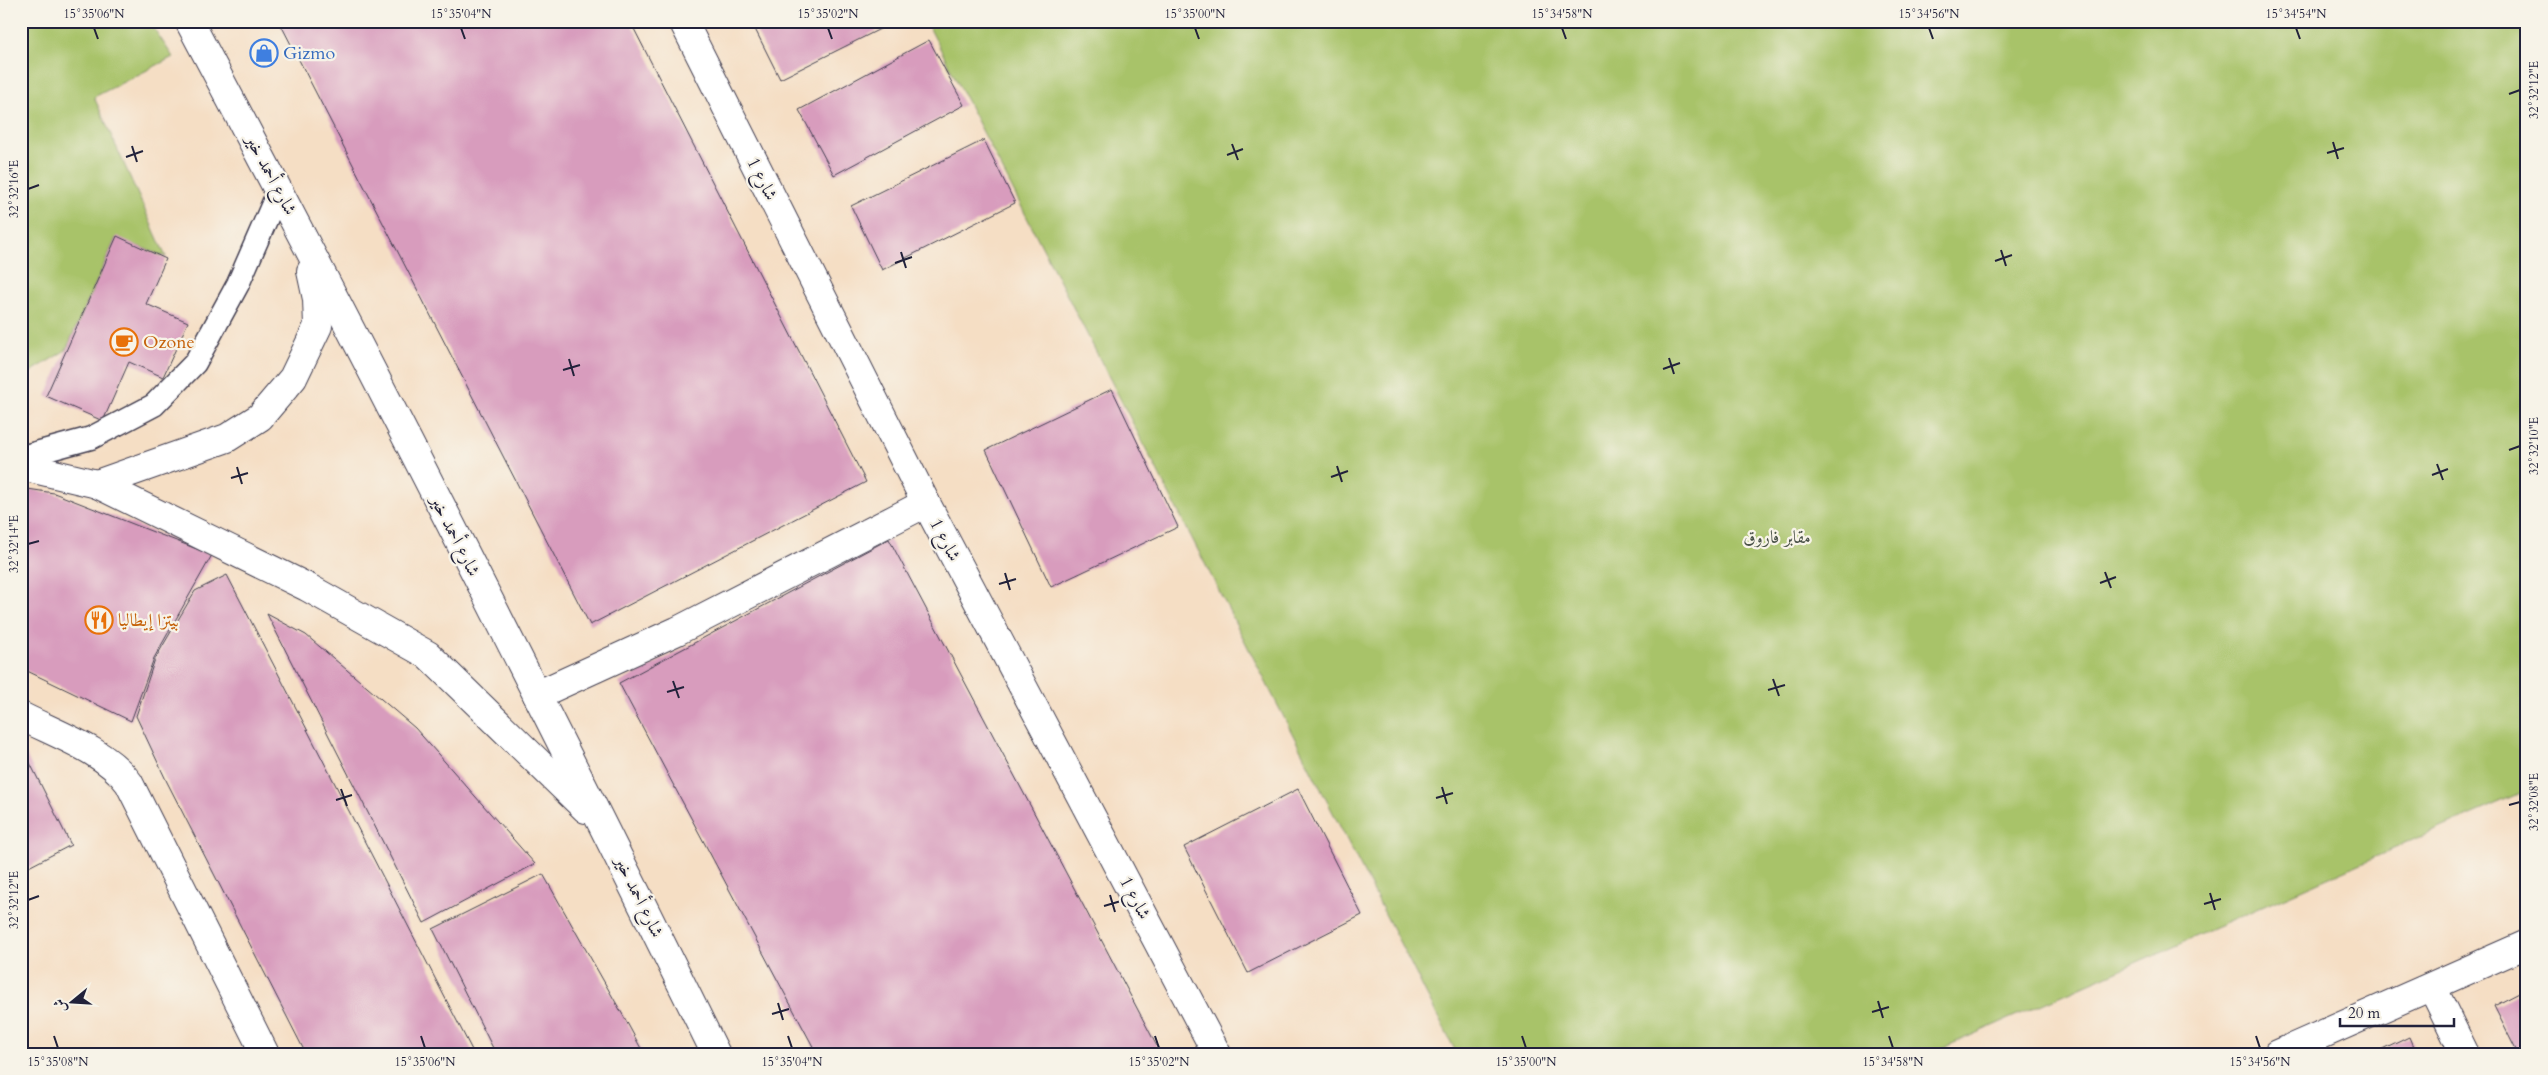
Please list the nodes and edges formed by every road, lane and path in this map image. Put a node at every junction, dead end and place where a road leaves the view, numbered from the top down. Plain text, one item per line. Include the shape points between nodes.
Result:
1 (189, 21) edge
2 (683, 21) edge
3 (279, 190) junction
4 (296, 224) junction
5 (21, 457) edge
6 (21, 466) edge
7 (97, 484) junction
8 (926, 503) junction
9 (537, 696) junction
10 (21, 716) edge
11 (603, 826) junction
12 (2527, 944) edge
13 (2432, 988) junction
14 (265, 1054) edge
15 (716, 1054) edge
16 (1217, 1054) edge
17 (2278, 1054) edge
18 (2465, 1054) edge

1 - 3 street, شارع أحمد خير
2 - 8 street, شارع 1
3 - 4 street, شارع أحمد خير
3 - 5 lane via 238,284 195,363 154,405 91,438
4 - 7 street via 317,299 318,326 293,378 260,417 227,438
4 - 9 street, شارع أحمد خير
6 - 7 street
7 - 11 street via 307,587 428,655
8 - 9 street via 677,630
8 - 16 street, شارع 1
9 - 11 street, شارع أحمد خير
10 - 14 street via 119,769
11 - 15 street, شارع أحمد خير
12 - 13 street
13 - 17 street
13 - 18 street

